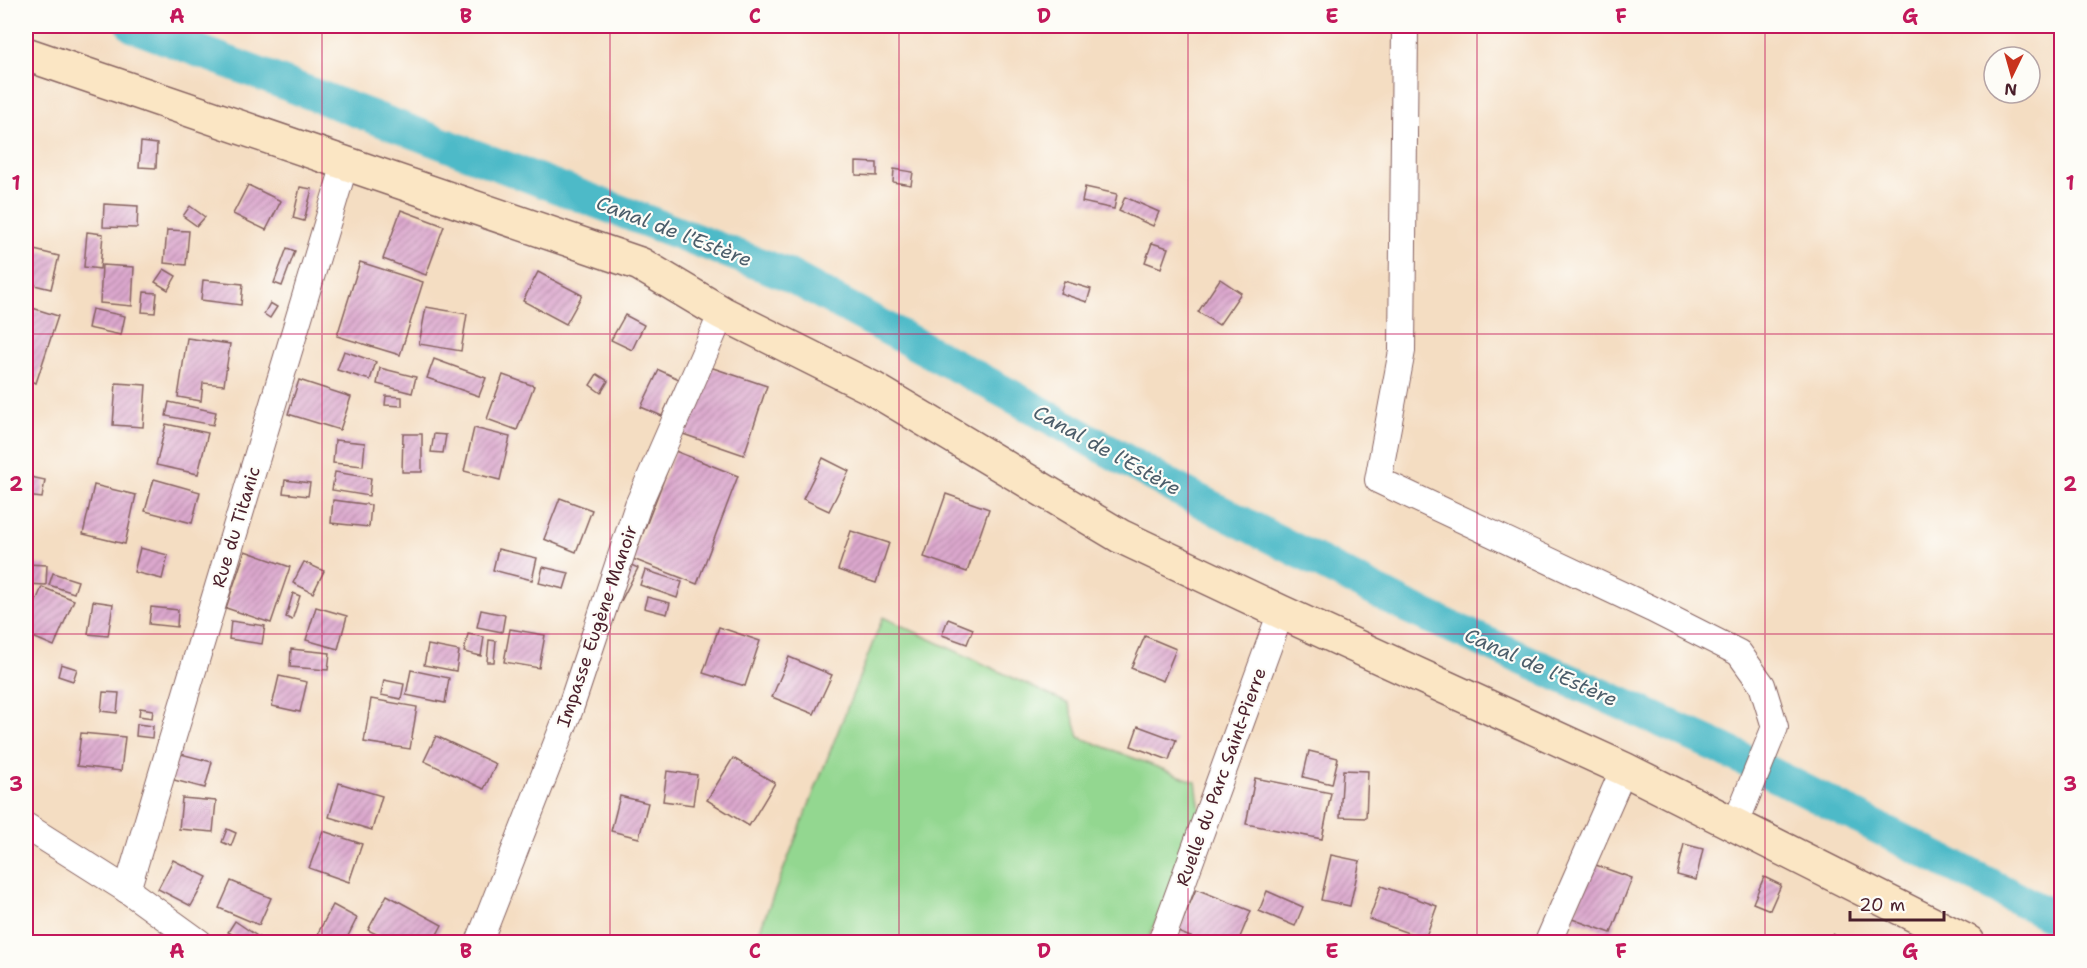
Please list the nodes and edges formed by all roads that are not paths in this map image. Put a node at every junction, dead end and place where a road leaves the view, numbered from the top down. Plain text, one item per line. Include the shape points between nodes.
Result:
1 (1405, 26) edge
2 (26, 55) edge
3 (345, 164) junction
4 (722, 313) junction
5 (1281, 612) junction
6 (1624, 769) junction
7 (1736, 825) junction
8 (26, 826) edge
9 (127, 890) junction
10 (199, 942) edge
11 (479, 942) edge
12 (1161, 942) edge
13 (1548, 942) edge
14 (1968, 942) edge

1 - 7 street via 1402,351 1378,480 1738,653 1762,685 1775,727
2 - 3 street
3 - 4 street via 639,264
3 - 9 street, Rue du Titanic
4 - 5 street via 872,388 1120,536
4 - 11 street, Impasse Eugène Manoir via 638,505 570,709
5 - 6 street
5 - 12 street, Ruelle du Parc Saint-Pierre
6 - 7 street
6 - 13 street
7 - 14 street
8 - 9 street
9 - 10 street

